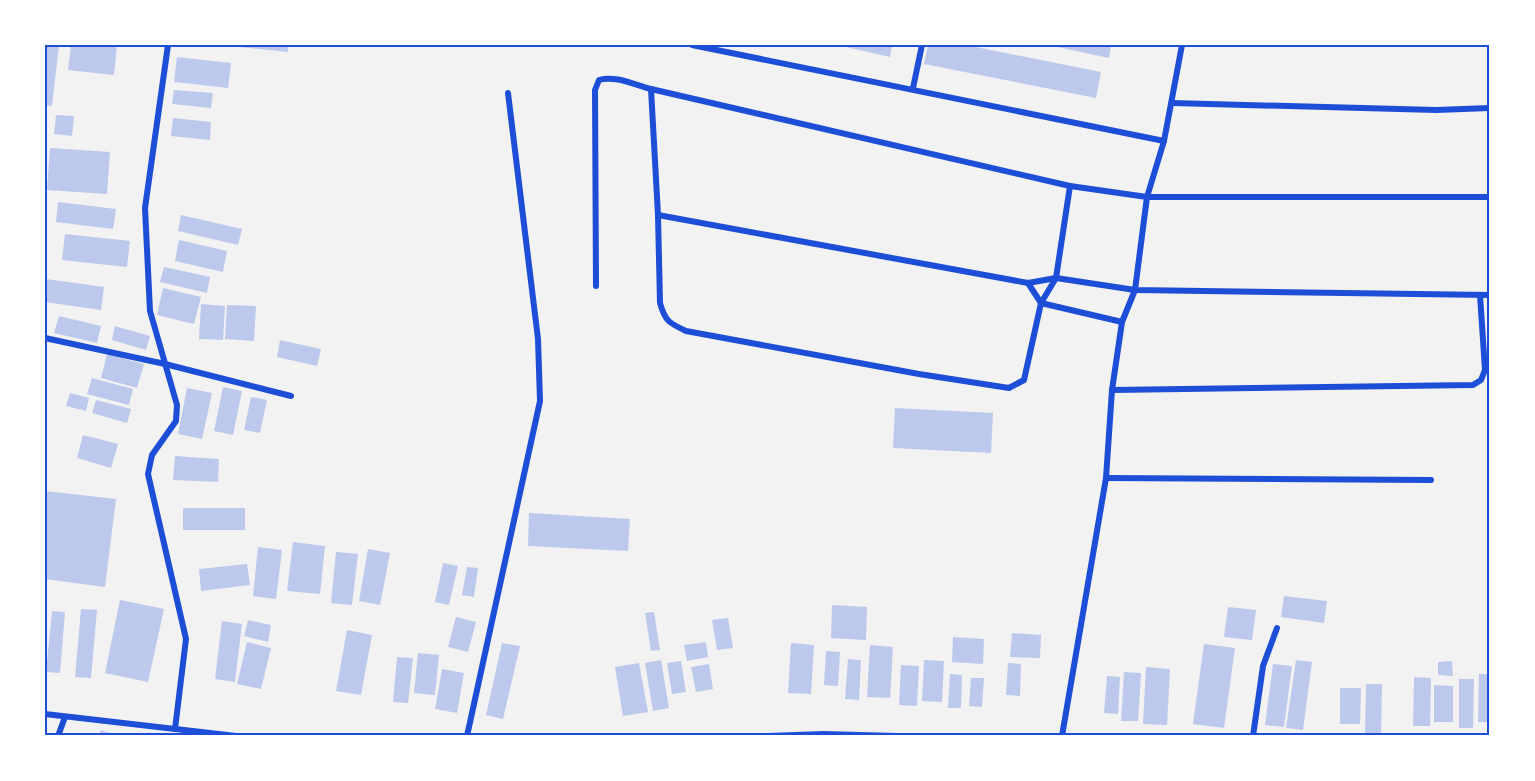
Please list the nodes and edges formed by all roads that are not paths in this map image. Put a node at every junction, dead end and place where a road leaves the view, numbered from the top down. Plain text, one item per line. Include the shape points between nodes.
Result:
1 (168, 45) edge
2 (692, 45) edge
3 (922, 45) edge
4 (1182, 45) edge
5 (913, 88) junction
6 (651, 89) junction
7 (508, 93) dead end
8 (1172, 104) junction
9 (1490, 108) edge
10 (1164, 141) junction
11 (1070, 186) junction
12 (1147, 196) junction
13 (1490, 197) edge
14 (658, 215) junction
15 (1056, 278) junction
16 (1028, 283) junction
17 (596, 286) dead end
18 (1135, 290) junction
19 (1480, 295) junction
20 (1490, 295) edge
21 (1041, 303) junction
22 (1122, 322) junction
23 (45, 338) edge
24 (165, 364) junction
25 (1112, 390) junction
26 (291, 396) dead end
27 (1106, 478) junction
28 (1431, 480) dead end
29 (1277, 628) dead end
30 (45, 714) edge
31 (65, 717) junction
32 (175, 729) junction
33 (58, 736) edge
34 (236, 736) edge
35 (467, 736) edge
36 (768, 736) edge
37 (897, 736) edge
38 (1062, 736) edge
39 (1253, 736) edge

1 - 24 street via 145,208 150,311
2 - 5 street
3 - 5 street
4 - 8 street
5 - 10 street
6 - 11 street
6 - 14 street
6 - 17 street via 604,78 596,84
7 - 35 street via 538,339 540,401
8 - 9 street
8 - 10 street
10 - 12 street
11 - 12 street
11 - 15 street
12 - 13 street
12 - 18 street
14 - 16 street
14 - 21 street via 660,303 664,317 686,331 1009,388 1024,380
15 - 16 street
15 - 18 street
15 - 21 street
16 - 21 street
18 - 19 street
18 - 22 street
19 - 20 street
19 - 25 street via 1485,370 1481,380 1473,385
21 - 22 street
22 - 25 street
23 - 24 street
24 - 26 street
24 - 32 street via 175,394 176,420 152,455 148,474 186,639
25 - 27 street
27 - 28 street
27 - 38 street
29 - 39 street via 1263,666
30 - 31 street
31 - 32 street
31 - 33 street
32 - 34 street
36 - 37 street

